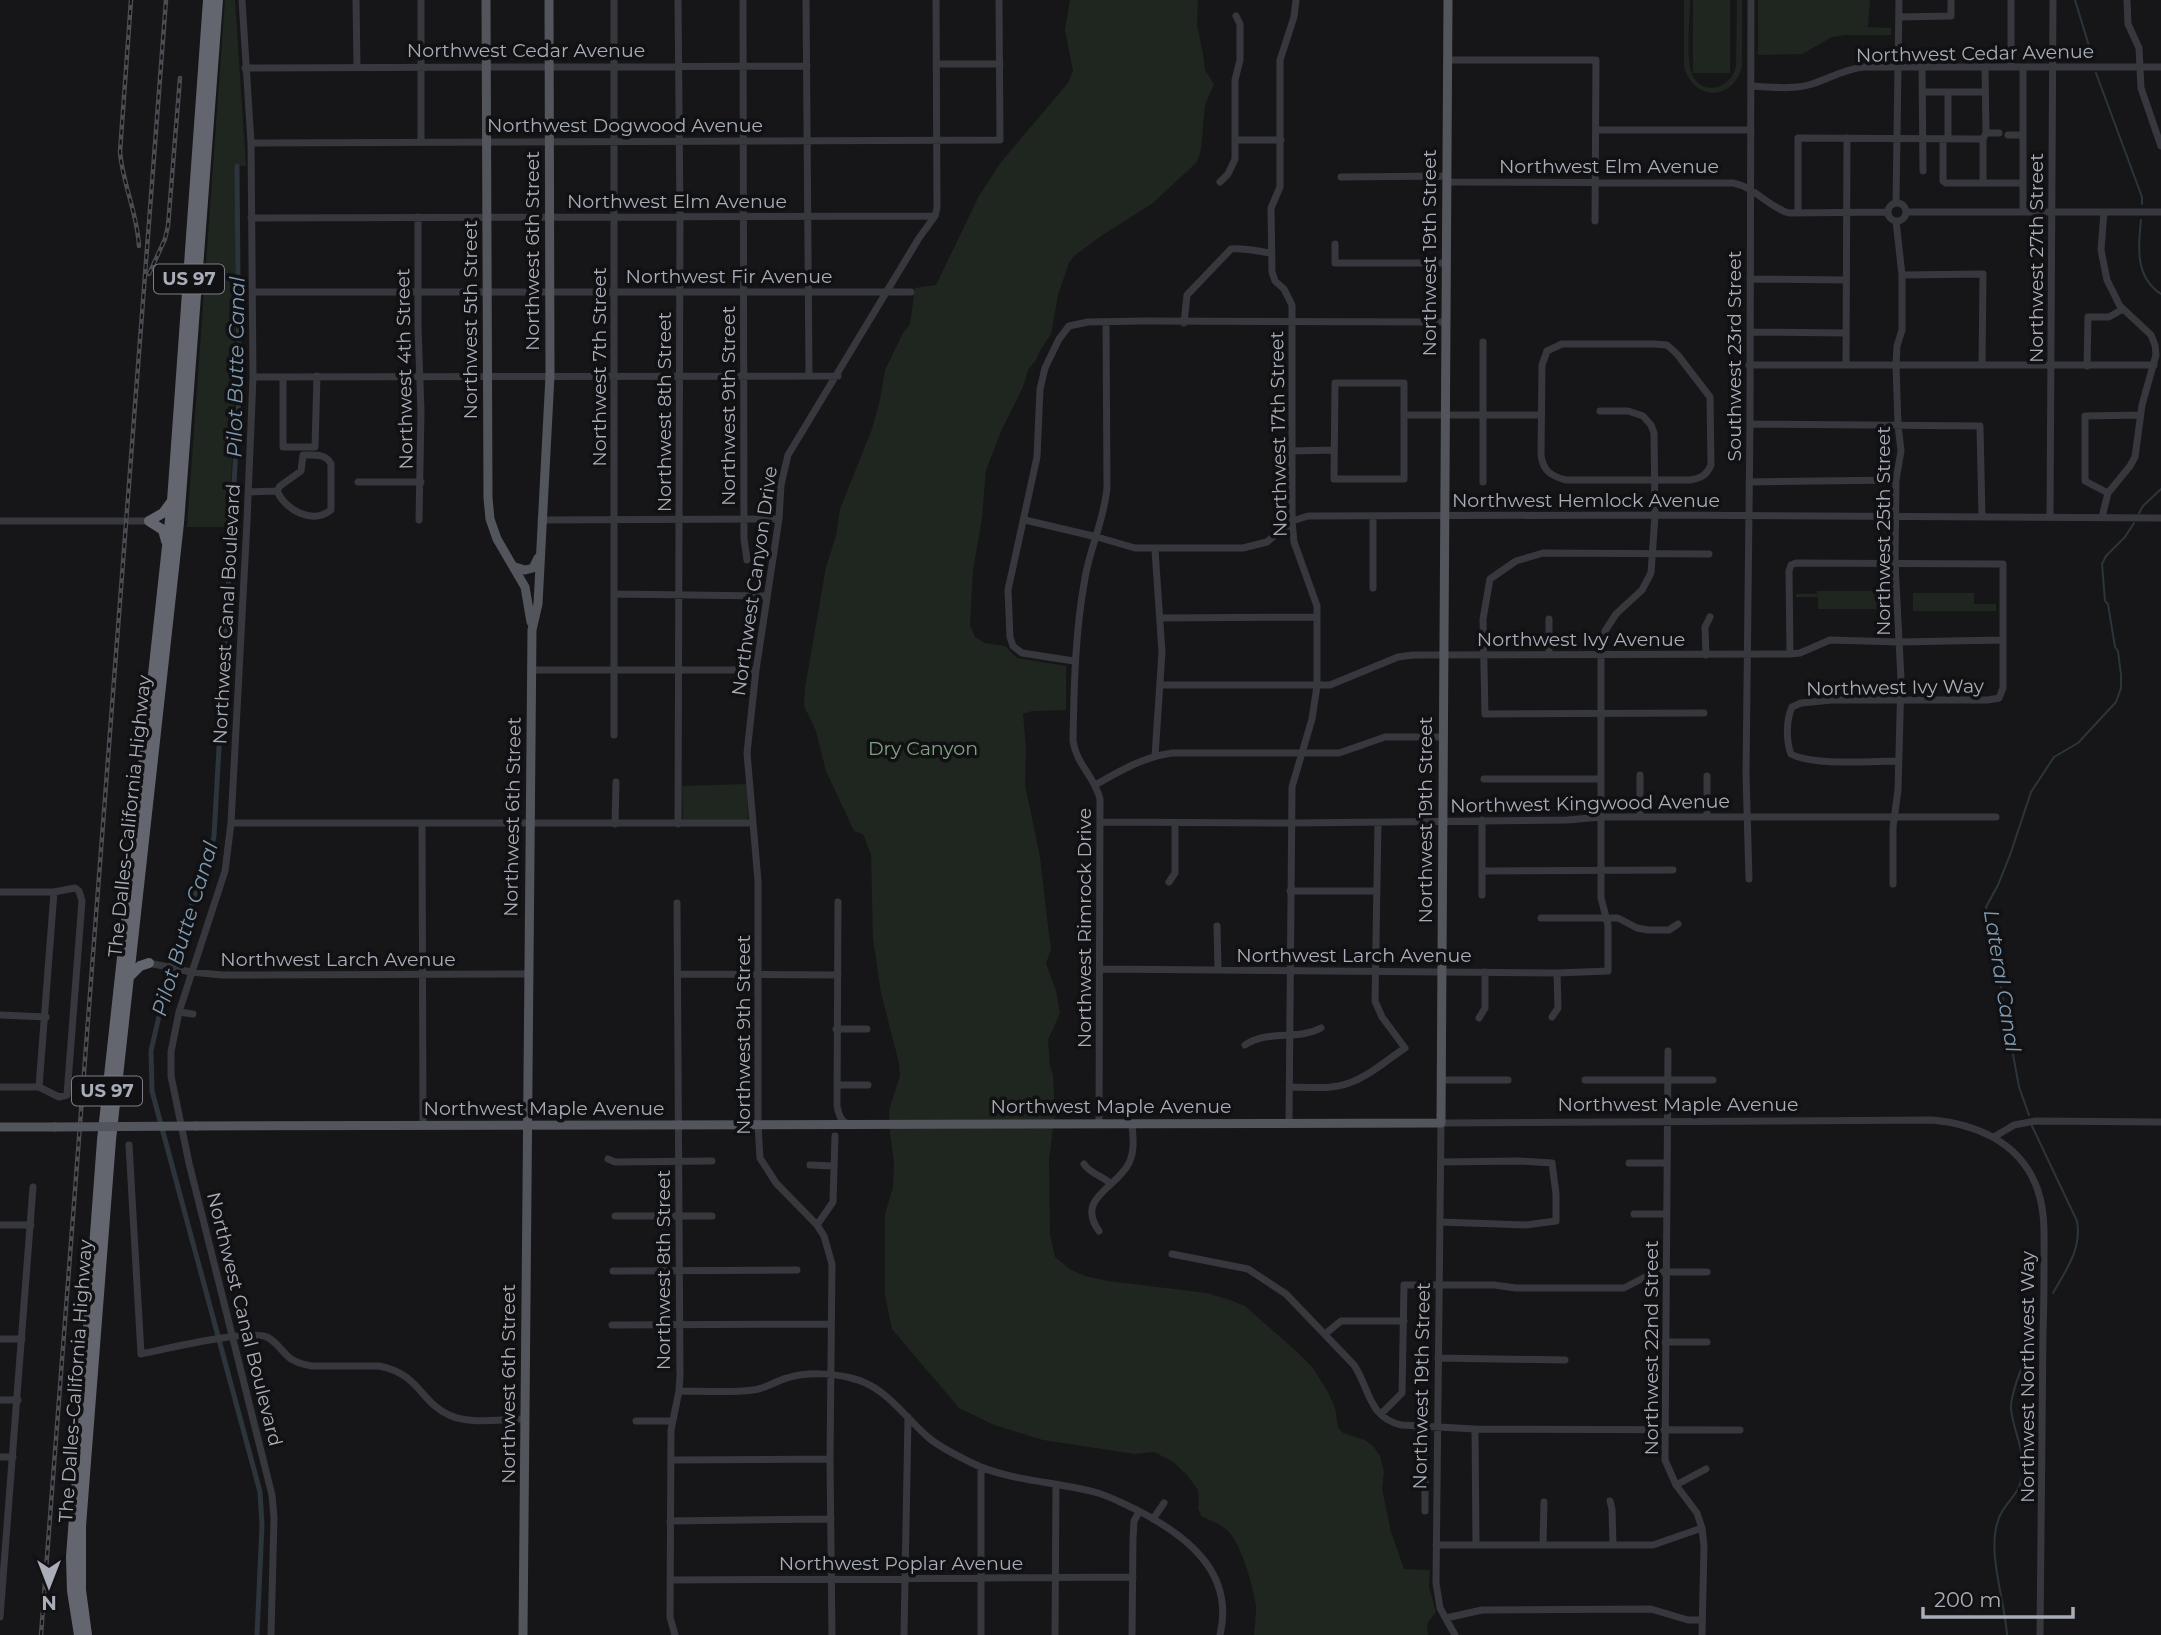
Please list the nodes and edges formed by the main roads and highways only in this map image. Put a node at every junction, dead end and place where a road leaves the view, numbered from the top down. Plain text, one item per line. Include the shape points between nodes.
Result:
1 (208, 0) edge
2 (218, 0) edge
3 (486, 0) edge
4 (549, 0) edge
5 (1448, 0) edge
6 (172, 501) junction
7 (167, 549) junction
8 (540, 554) junction
9 (515, 567) junction
10 (532, 630) junction
11 (132, 945) junction
12 (128, 978) junction
13 (1441, 1123) joint
14 (0, 1126) edge
15 (527, 1126) junction
16 (79, 1635) edge
17 (88, 1635) edge
18 (523, 1635) edge

1 - 6 highway, The Dalles-California Highway / US 97
2 - 11 highway, The Dalles-California Highway / US 97 via 179,523
3 - 9 main road, Northwest 5th Street via 488,498 497,538
4 - 8 main road, Northwest 6th Street via 550,376
5 - 13 main road, Northwest 19th Street
6 - 7 highway, The Dalles-California Highway / US 97
6 - 7 highway via 149,521 163,530
7 - 16 highway, The Dalles-California Highway / US 97 via 102,1140 72,1536 72,1591
8 - 9 main road via 533,568
8 - 10 main road, Northwest 6th Street
9 - 10 main road, Northwest 5th Street via 525,587
10 - 15 main road, Northwest 6th Street
11 - 12 highway, The Dalles-California Highway / US 97
11 - 12 highway via 141,959 155,965 140,966
12 - 17 highway, The Dalles-California Highway / US 97 via 81,1526 81,1590
13 - 15 main road, Northwest Maple Avenue
14 - 15 main road, Northwest Maple Avenue, bridge
15 - 18 main road, Northwest 6th Street

